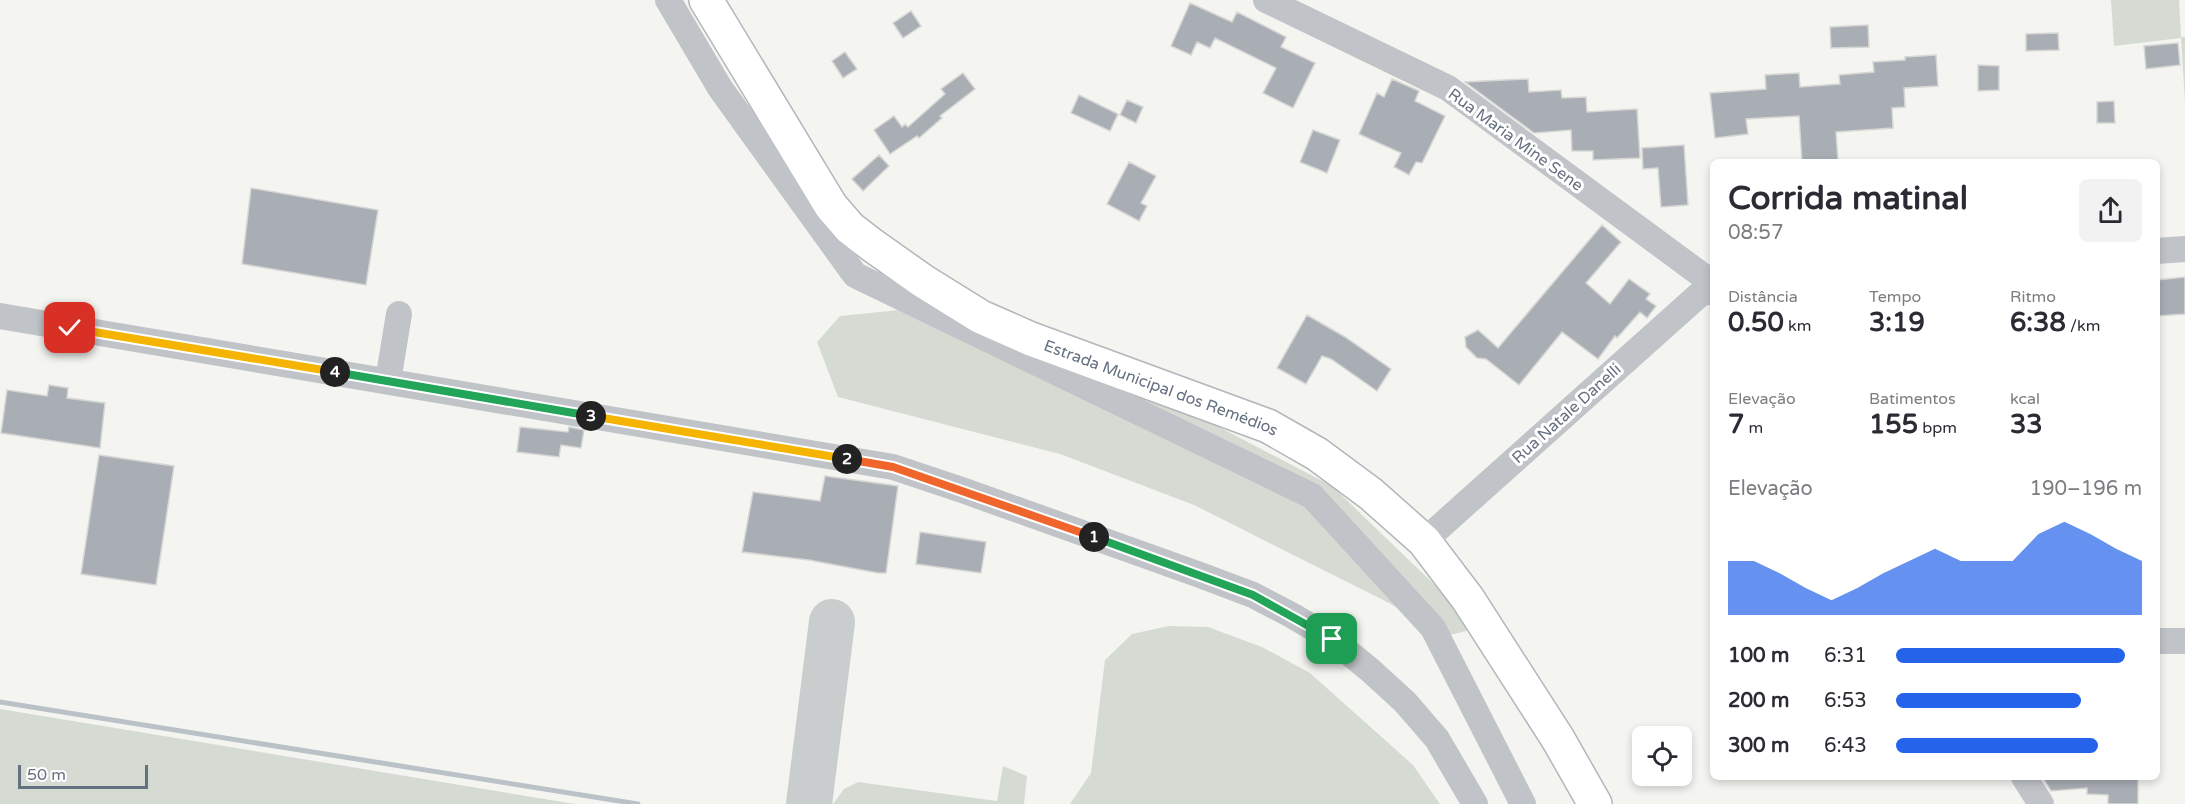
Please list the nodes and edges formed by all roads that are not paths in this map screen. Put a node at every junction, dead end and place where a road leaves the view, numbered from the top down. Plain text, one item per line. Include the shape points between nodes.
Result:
1 (668, 0) edge
2 (706, 0) edge
3 (1266, 0) edge
4 (2185, 249) edge
5 (2160, 251) edge
6 (1709, 283) edge
7 (399, 314) dead end
8 (0, 316) edge
9 (388, 381) junction
10 (1424, 541) junction
11 (2160, 641) edge
12 (2185, 641) edge
13 (2026, 780) edge
14 (1475, 804) edge
15 (1523, 804) edge
16 (1595, 804) edge
17 (2041, 804) edge

1 - 15 street via 720,88 855,275 1312,496 1433,628
2 - 10 main road, Estrada Municipal dos Remédios via 831,206 872,246 981,317 1268,426 1317,454 1371,494
3 - 6 street, Rua Maria Mine Sene via 1448,88
4 - 5 street
6 - 10 street, Rua Natale Danelli
7 - 9 street
8 - 9 street
9 - 14 street via 893,467 1253,595 1332,639 1405,702 1437,739
10 - 16 main road, Estrada Municipal dos Remédios via 1468,598
11 - 12 street
13 - 17 street

